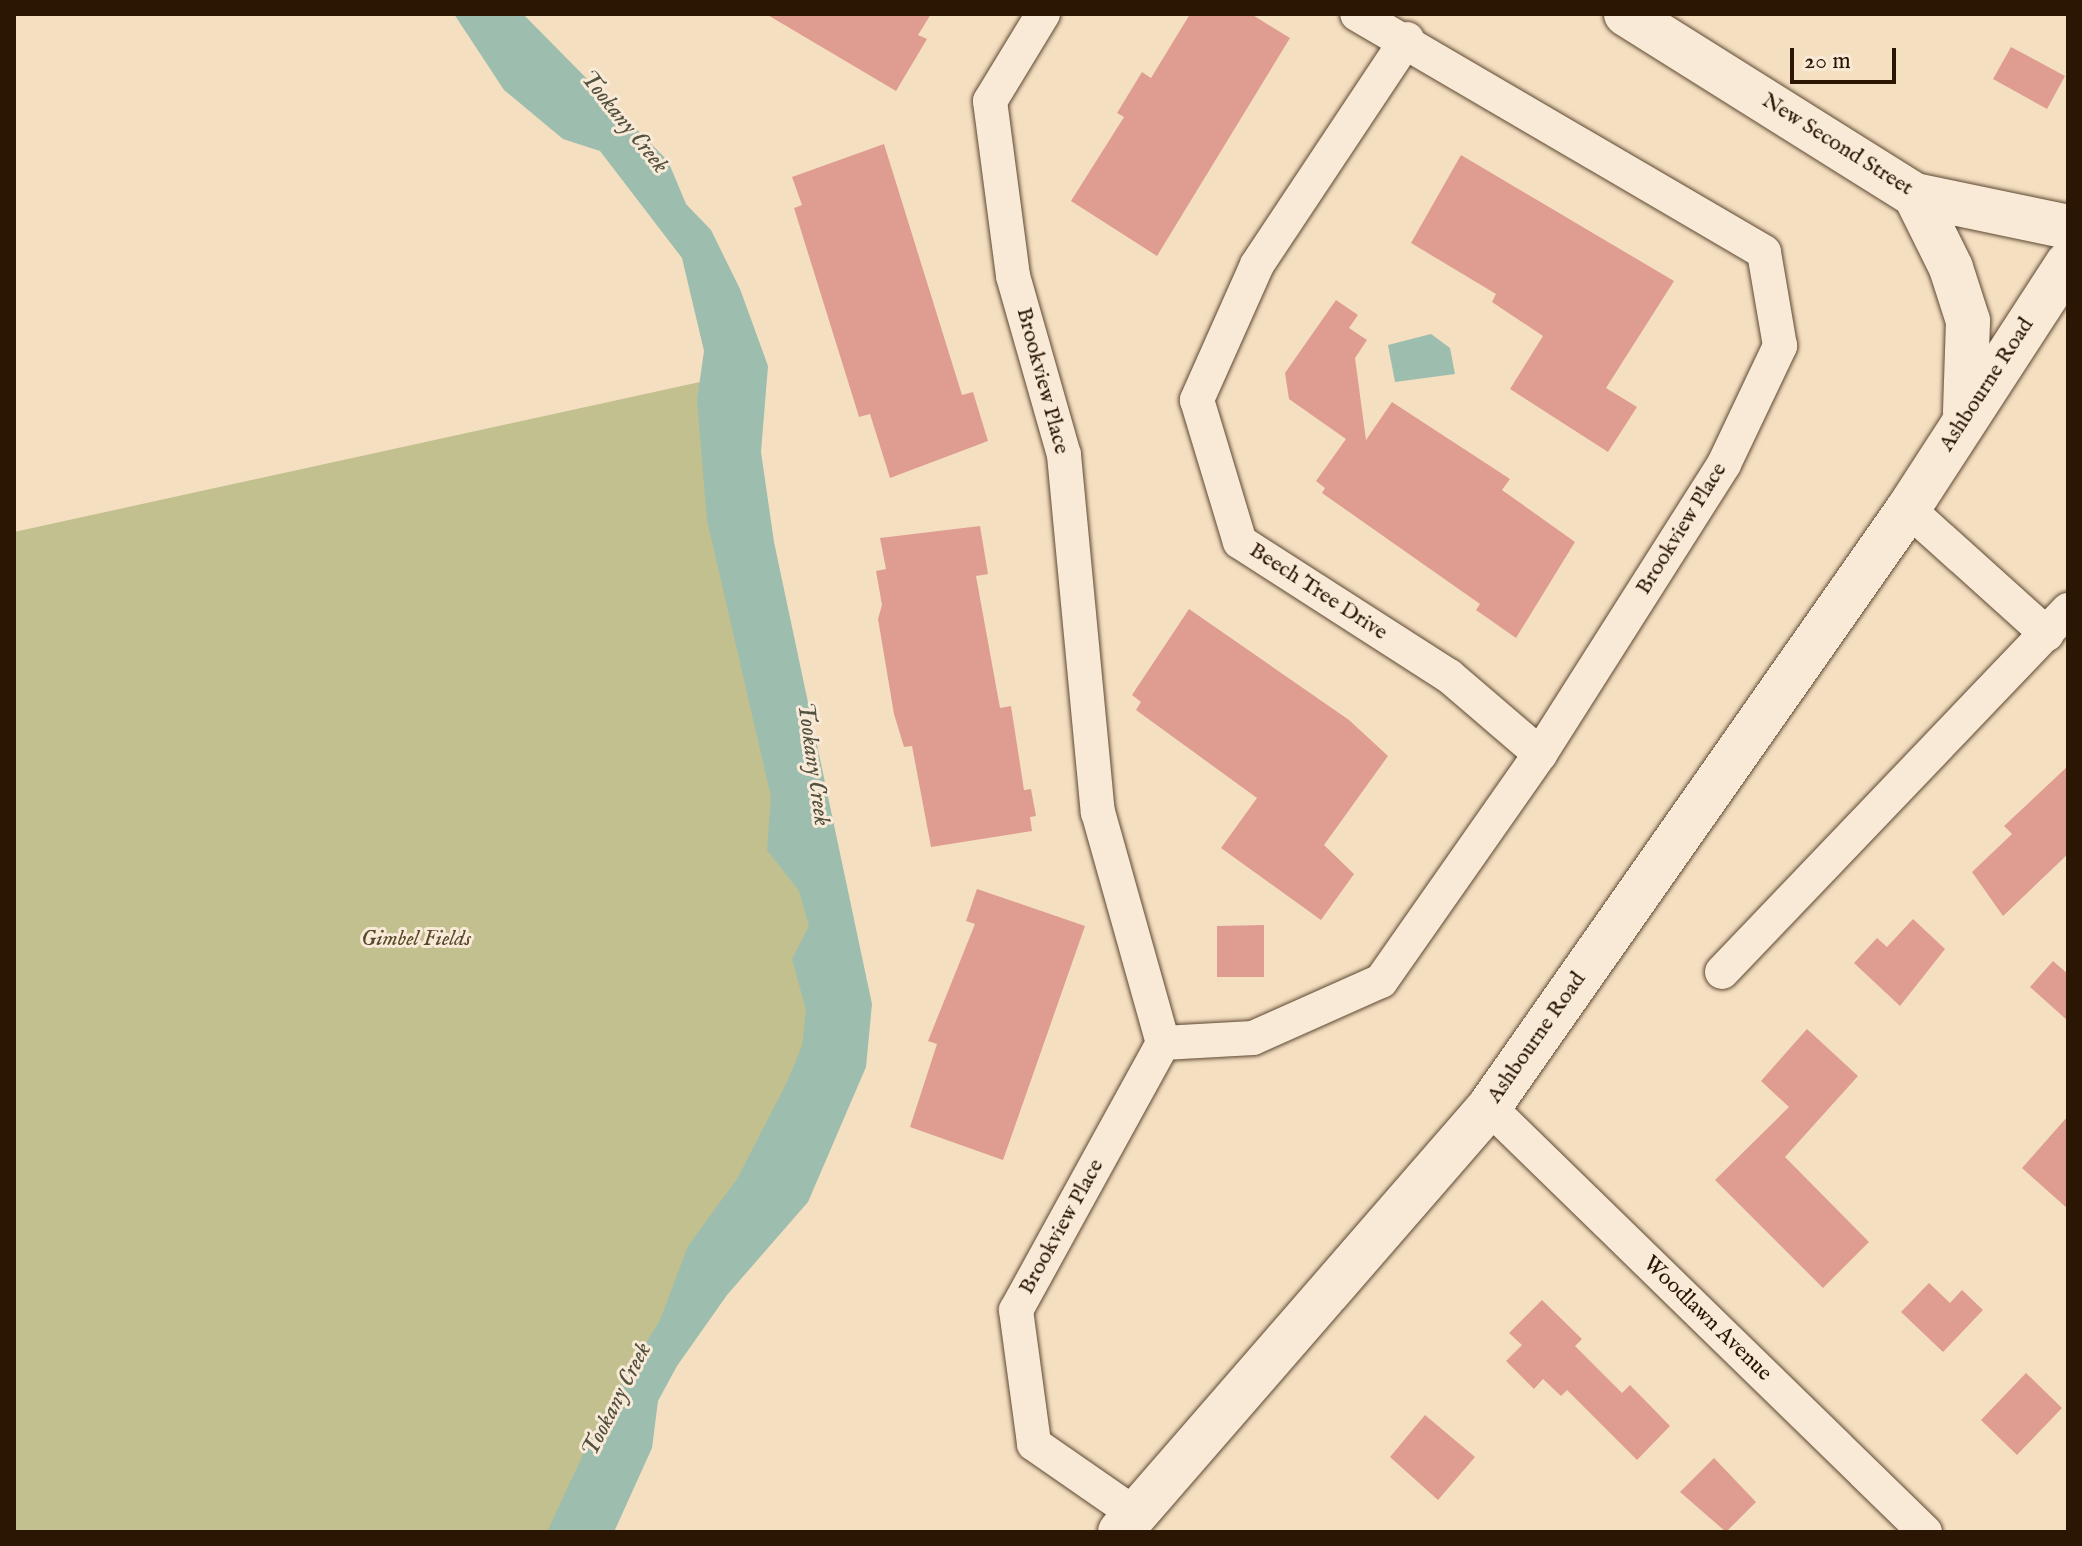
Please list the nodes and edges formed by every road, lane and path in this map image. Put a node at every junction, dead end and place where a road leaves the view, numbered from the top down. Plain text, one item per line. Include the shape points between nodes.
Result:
1 (1043, 14) edge
2 (1357, 14) edge
3 (1626, 14) edge
4 (1407, 39) junction
5 (1915, 195) junction
6 (2068, 227) edge
7 (2068, 263) edge
8 (1965, 419) junction
9 (1908, 509) junction
10 (2057, 622) edge
11 (1540, 754) junction
12 (1722, 972) dead end
13 (1163, 1043) junction
14 (1489, 1107) junction
15 (1128, 1523) edge
16 (1925, 1532) edge

1 - 13 street, Brookview Place via 990,101 1013,276 1064,455 1098,812
2 - 4 street, Brookview Place
3 - 5 street, New Second Street
4 - 11 street, Beech Tree Drive via 1257,265 1197,400 1240,542 1449,676
4 - 11 street, Brookview Place via 1764,252 1780,346 1724,464
5 - 6 street, New Second Street
5 - 8 street via 1951,268 1968,321
7 - 8 street, Ashbourne Road
8 - 9 street, Ashbourne Road
9 - 10 street
9 - 14 street, Ashbourne Road
10 - 12 street
11 - 13 street, Brookview Place via 1381,981 1253,1038
13 - 15 street, Brookview Place via 1016,1310 1034,1444
14 - 15 street, Ashbourne Road
14 - 16 street, Woodlawn Avenue

